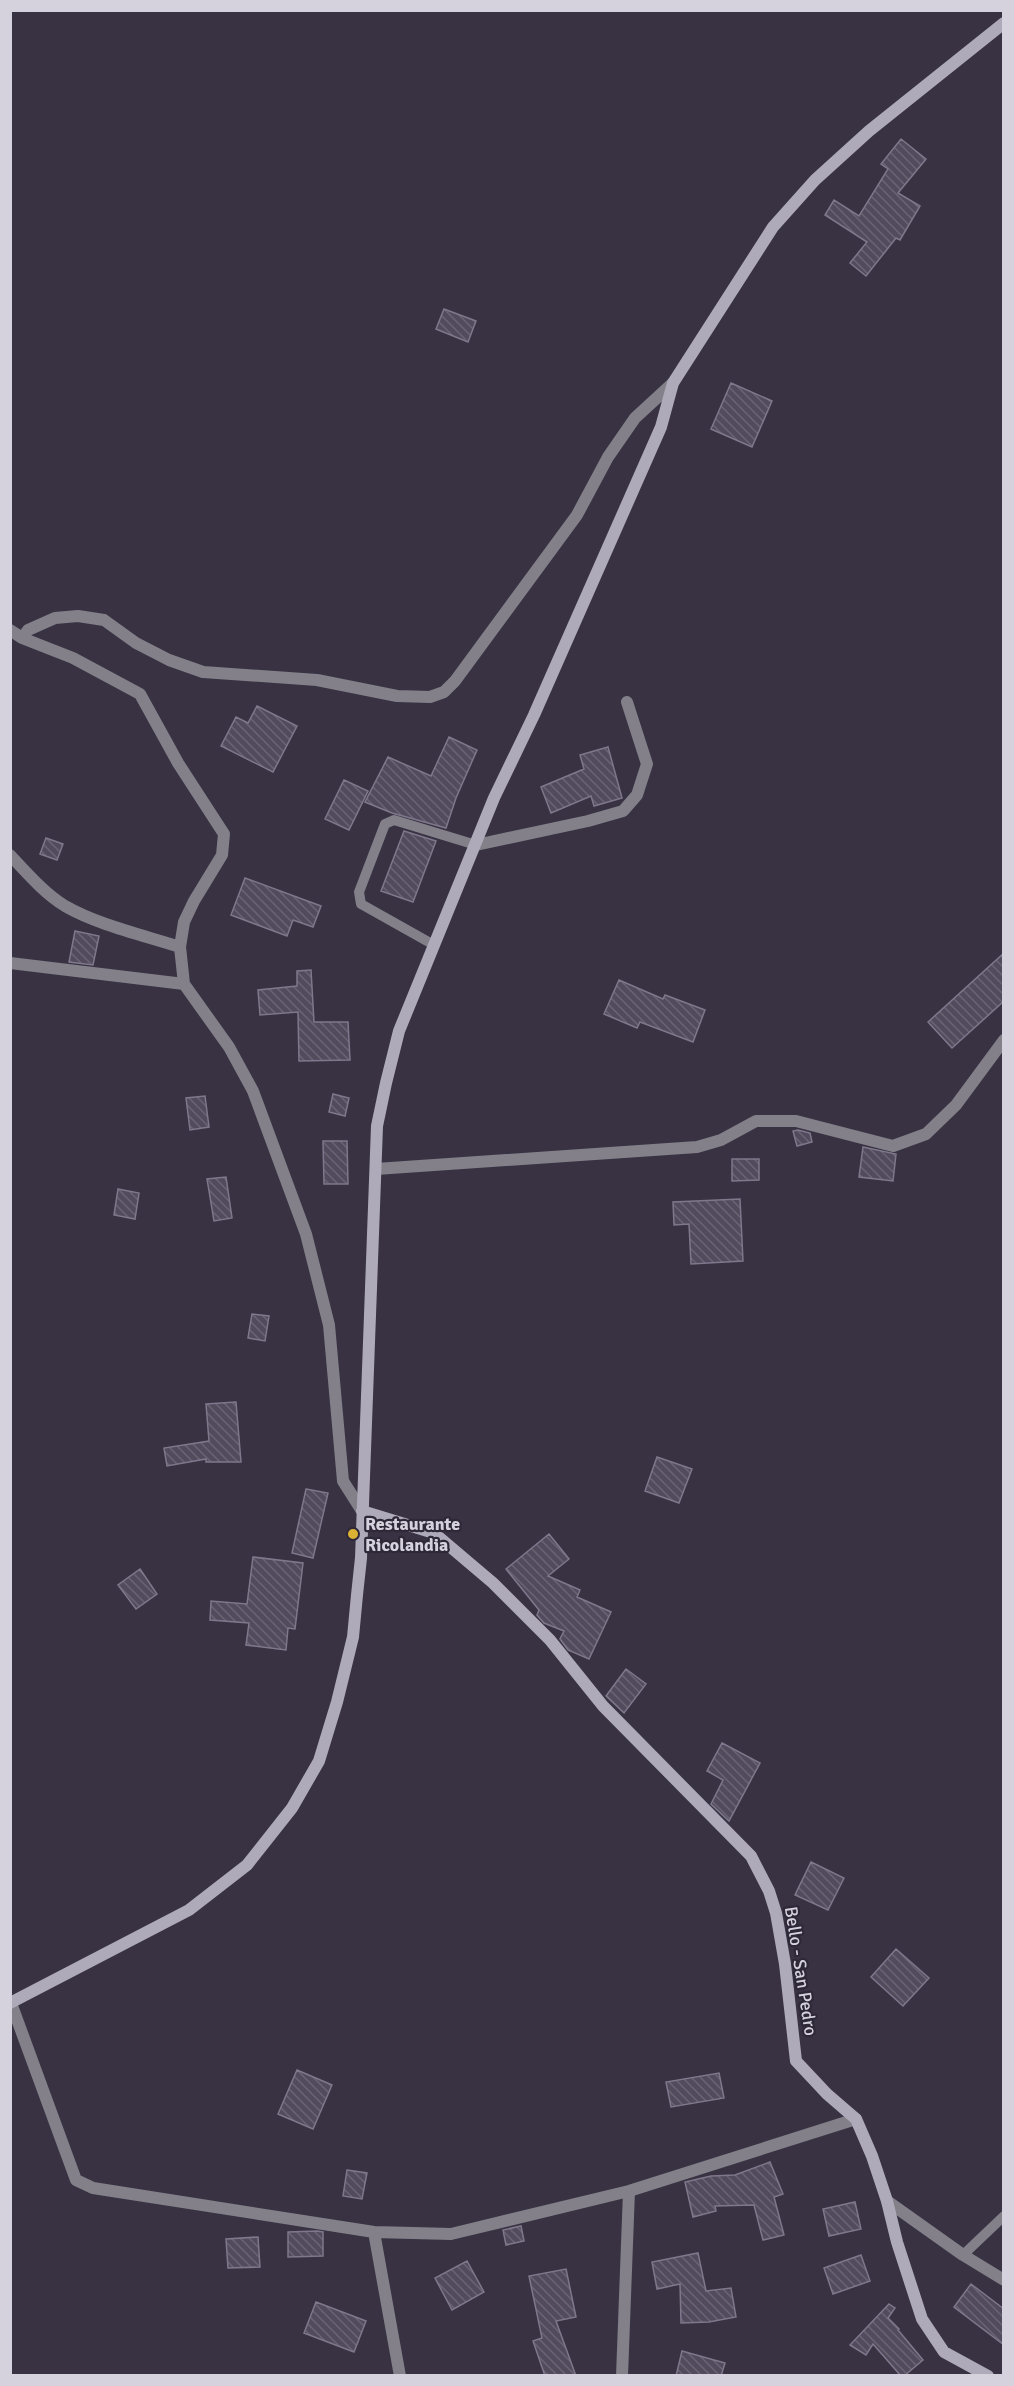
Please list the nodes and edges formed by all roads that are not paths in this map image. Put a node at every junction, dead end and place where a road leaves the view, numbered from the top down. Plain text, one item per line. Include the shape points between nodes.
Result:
1 (1004, 23) edge
2 (673, 383) junction
3 (10, 630) edge
4 (22, 638) junction
5 (627, 702) dead end
6 (476, 845) junction
7 (10, 855) edge
8 (434, 945) junction
9 (180, 947) junction
10 (10, 963) edge
11 (184, 984) junction
12 (1004, 1040) edge
13 (376, 1169) junction
14 (362, 1511) junction
15 (11, 2003) edge
16 (856, 2119) junction
17 (629, 2191) junction
18 (887, 2200) junction
19 (1004, 2216) edge
20 (374, 2232) junction
21 (963, 2254) junction
22 (1004, 2280) edge
23 (400, 2376) edge
24 (622, 2376) edge
25 (988, 2376) edge

1 - 2 main road via 869,131 772,226
2 - 4 street via 635,418 608,457 577,515 444,692 430,697 397,696 317,680 203,672 136,643 105,620 78,616 55,618 28,630
2 - 6 main road via 661,428
3 - 4 street
4 - 9 street via 73,658 140,694 224,834 222,855 184,922
5 - 6 street via 647,764 637,795 623,811
6 - 8 main road
6 - 8 lane via 394,820 385,824 359,892 362,904
7 - 9 street via 65,905
8 - 13 main road via 399,1031 376,1126
9 - 11 street
10 - 11 street
11 - 14 street via 229,1047 253,1091 306,1234 329,1325 343,1480
12 - 13 street via 956,1105 926,1134 893,1146 796,1121 756,1121 721,1140 697,1147
13 - 14 main road
14 - 15 main road via 353,1636 338,1702 319,1761 291,1808 247,1865 189,1910
14 - 16 main road, Bello - San Pedro via 434,1533 493,1583 550,1640 603,1706 752,1856 776,1912 796,2061
15 - 20 street via 76,2180 93,2188
16 - 17 street
16 - 18 main road, Bello - San Pedro
17 - 20 street via 451,2234
17 - 24 street
18 - 21 street
18 - 25 main road, Bello - San Pedro via 922,2319 944,2352
19 - 21 lane
20 - 23 street
21 - 22 street

